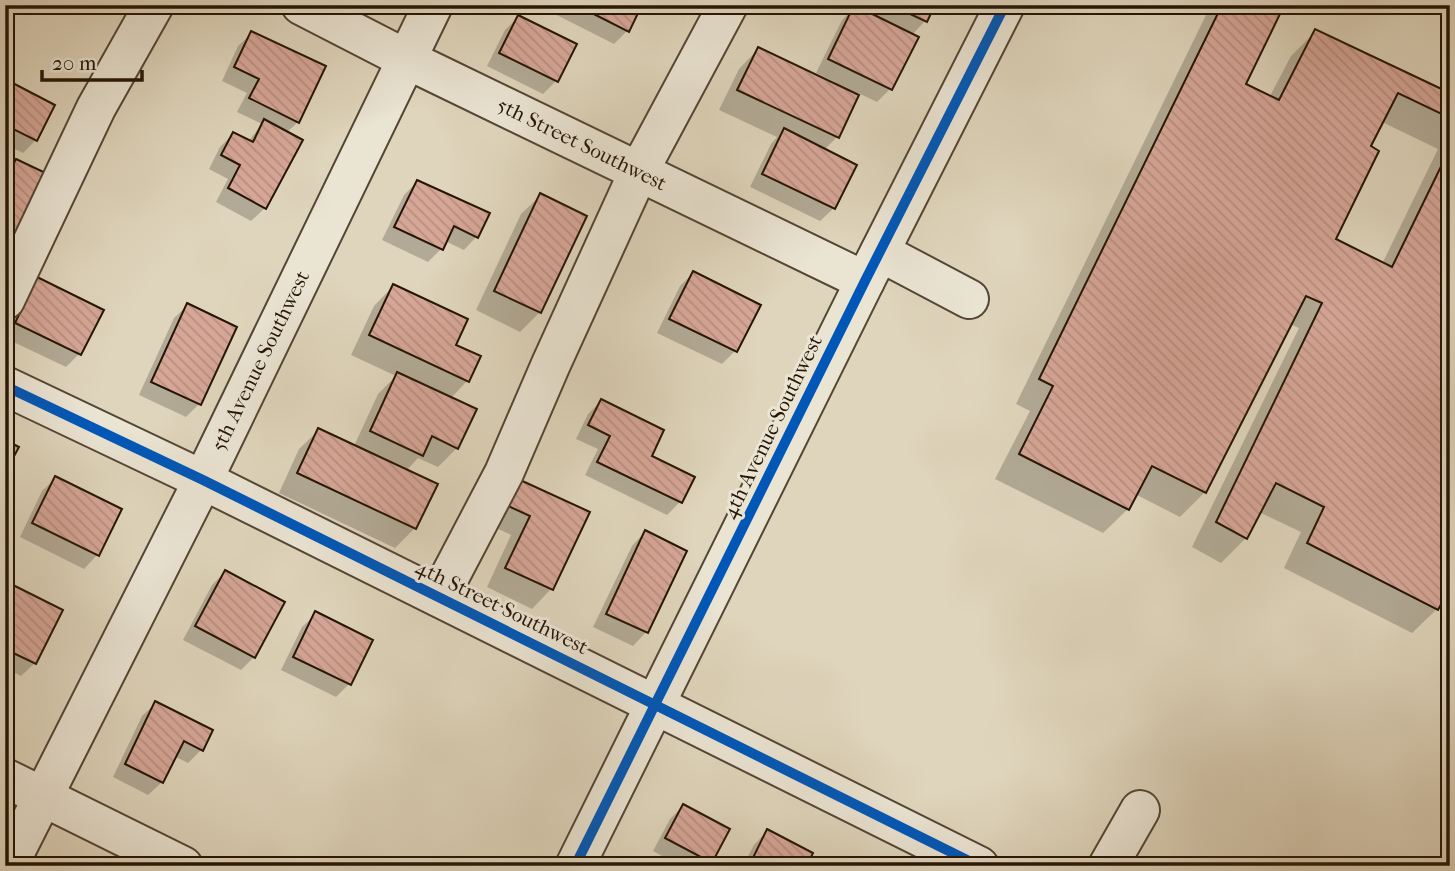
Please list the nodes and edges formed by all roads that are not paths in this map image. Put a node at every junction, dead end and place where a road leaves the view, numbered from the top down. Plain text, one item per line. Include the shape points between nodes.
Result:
1 (154, 5) edge
2 (301, 5) edge
3 (433, 5) edge
4 (728, 5) edge
5 (1005, 5) edge
6 (406, 59) junction
7 (639, 172) junction
8 (872, 267) junction
9 (969, 299) dead end
10 (5, 300) edge
11 (5, 386) edge
12 (203, 480) junction
13 (439, 597) junction
14 (656, 705) junction
15 (5, 778) edge
16 (43, 797) junction
17 (1140, 810) dead end
18 (8, 866) edge
19 (183, 866) edge
20 (575, 866) edge
21 (979, 866) edge
22 (1108, 866) edge

1 - 10 street via 96,108
2 - 6 street, 5th Street Southwest
3 - 6 street, 5th Avenue Southwest
4 - 7 street
5 - 8 street, 4th Avenue Southwest
6 - 7 street, 5th Street Southwest
6 - 12 street, 5th Avenue Southwest
7 - 8 street, 5th Street Southwest
7 - 13 street via 505,473
8 - 9 street, 5th Street Southwest
8 - 14 street, 4th Avenue Southwest
11 - 12 street, 4th Street Southwest
12 - 13 street, 4th Street Southwest
12 - 16 street, 5th Avenue Southwest
13 - 14 street, 4th Street Southwest
14 - 20 street, 4th Avenue Southwest
14 - 21 street, 4th Street Southwest
15 - 16 street
16 - 18 street, 5th Avenue Southwest
16 - 19 street
17 - 22 street

